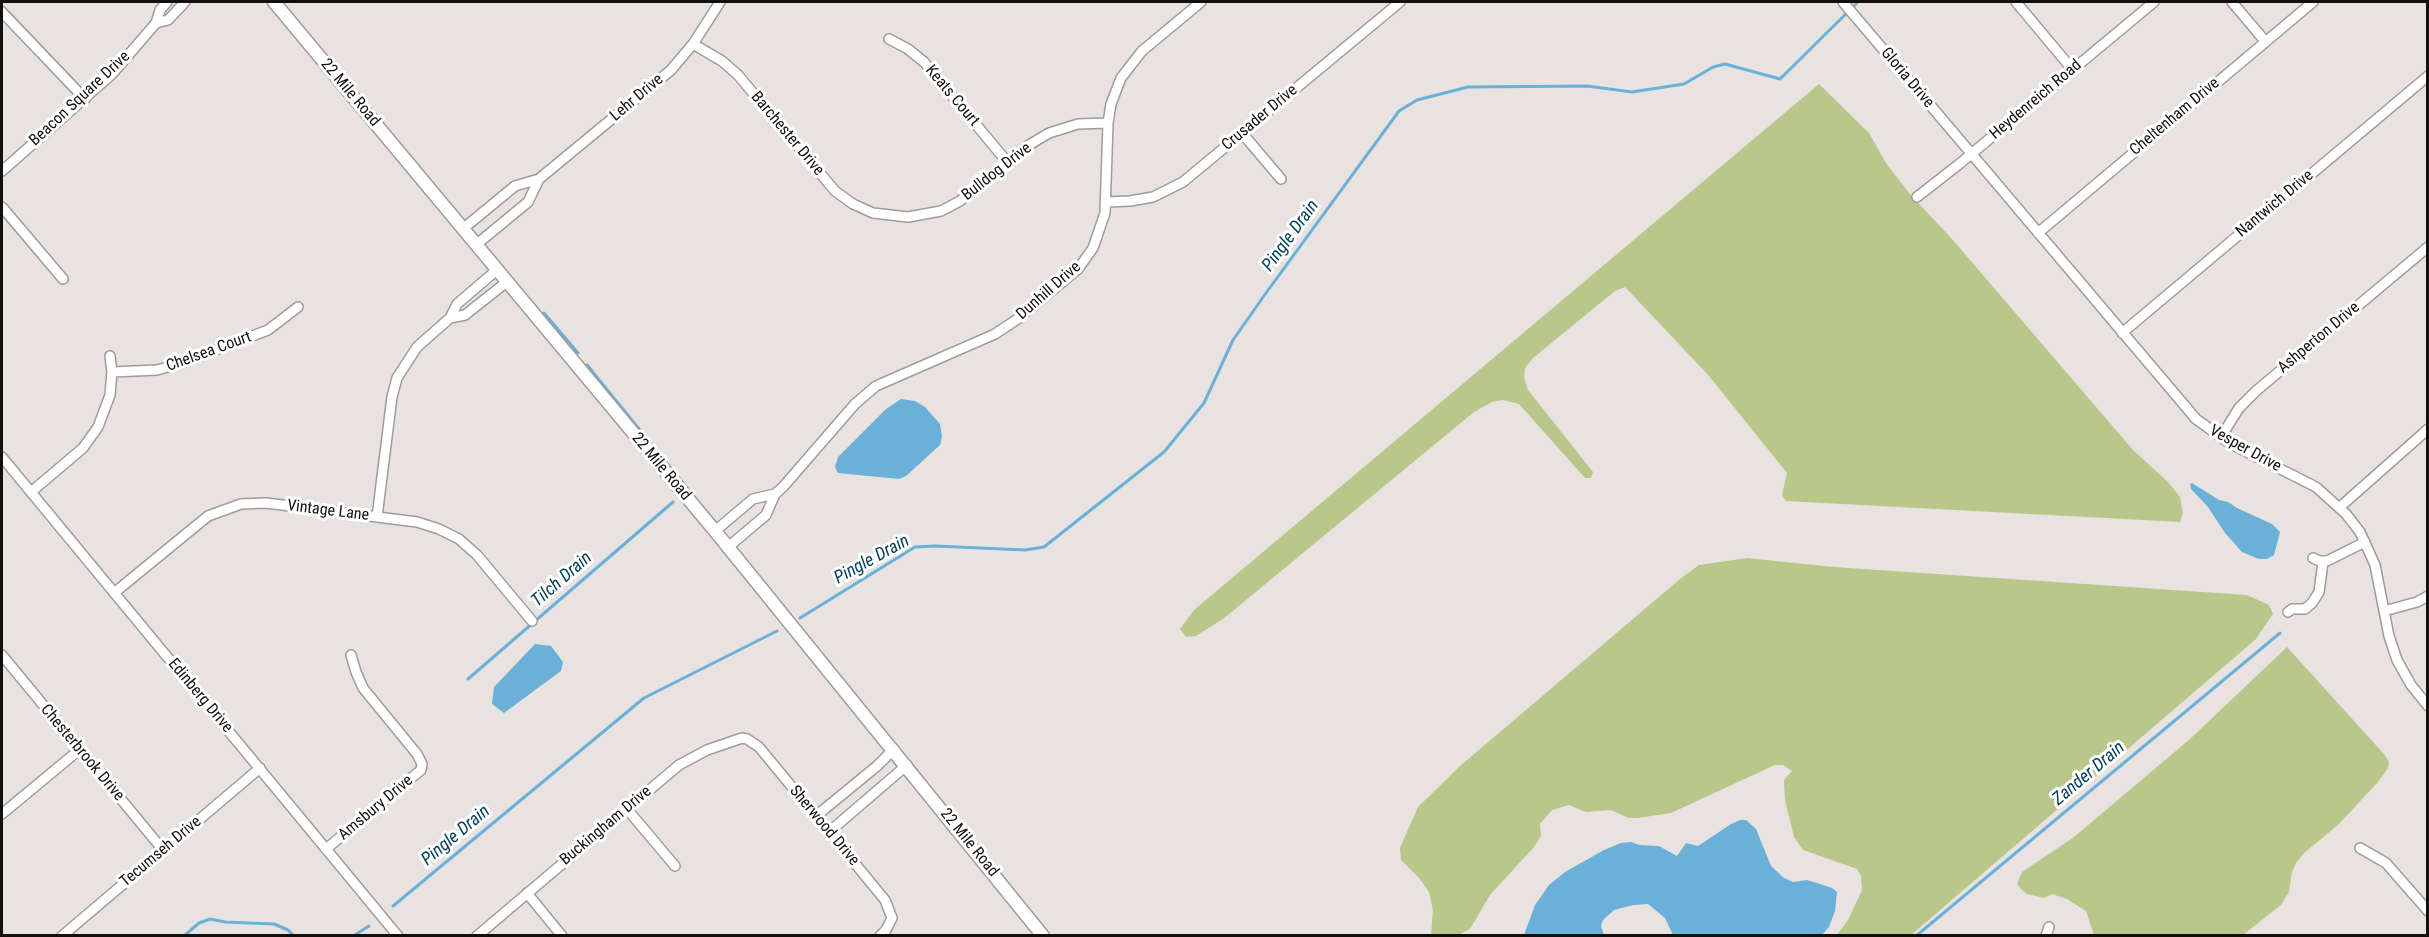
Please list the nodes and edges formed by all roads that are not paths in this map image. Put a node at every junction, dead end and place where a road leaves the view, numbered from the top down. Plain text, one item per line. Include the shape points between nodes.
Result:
1 (167, 2) edge
2 (185, 2) edge
3 (274, 2) edge
4 (720, 2) edge
5 (1201, 2) edge
6 (1400, 2) edge
7 (1844, 2) edge
8 (2016, 2) edge
9 (2154, 2) edge
10 (2232, 2) edge
11 (2313, 2) edge
12 (2, 12) edge
13 (156, 23) junction
14 (889, 39) dead end
15 (2265, 41) junction
16 (693, 44) junction
17 (2072, 69) junction
18 (2427, 76) edge
19 (85, 99) junction
20 (1108, 123) junction
21 (1242, 133) junction
22 (1972, 154) junction
23 (1008, 163) junction
24 (2, 171) edge
25 (539, 179) junction
26 (1281, 180) dead end
27 (1917, 196) dead end
28 (1107, 202) junction
29 (2, 207) edge
30 (885, 215) joint
31 (464, 228) junction
32 (2038, 233) junction
33 (477, 244) junction
34 (2427, 247) edge
35 (498, 269) junction
36 (63, 279) dead end
37 (508, 281) junction
38 (298, 307) dead end
39 (450, 318) junction
40 (2122, 333) junction
41 (110, 356) dead end
42 (112, 372) junction
43 (2427, 429) edge
44 (2221, 437) junction
45 (2, 457) edge
46 (31, 492) junction
47 (775, 494) junction
48 (2340, 507) junction
49 (376, 517) junction
50 (715, 531) junction
51 (2365, 542) junction
52 (727, 548) junction
53 (2313, 558) dead end
54 (2324, 562) junction
55 (114, 593) junction
56 (2427, 596) edge
57 (2384, 610) junction
58 (2288, 612) dead end
59 (532, 621) dead end
60 (2, 655) edge
61 (351, 655) dead end
62 (2427, 706) edge
63 (747, 739) joint
64 (894, 749) junction
65 (79, 750) junction
66 (907, 765) junction
67 (260, 768) junction
68 (627, 809) junction
69 (2, 814) edge
70 (816, 816) junction
71 (829, 832) junction
72 (2360, 848) dead end
73 (326, 849) junction
74 (163, 850) junction
75 (675, 866) dead end
76 (527, 893) junction
77 (2427, 911) edge
78 (1040, 934) edge
79 (62, 936) edge
80 (398, 936) edge
81 (477, 936) edge
82 (562, 936) edge
83 (880, 936) edge

1 - 13 street, Beacon Square Drive
2 - 13 street, Beacon Square Drive via 168,20
3 - 31 street, 22 Mile Road
4 - 16 street, Lehr Drive
5 - 20 street, Dunhill Drive via 1142,51 1126,70 1114,94
6 - 21 street, Crusader Drive
7 - 22 street, Gloria Drive
8 - 17 street
9 - 17 street, Heydenreich Road
10 - 15 street
11 - 15 street, Cheltenham Drive
12 - 19 street
13 - 19 street, Beacon Square Drive
14 - 23 street, Keats Court via 924,62
15 - 32 street, Cheltenham Drive
16 - 25 street, Lehr Drive via 671,70
16 - 30 street, Barchester Drive via 738,75 835,191 862,208
17 - 22 street, Heydenreich Road
18 - 40 street, Nantwich Drive
19 - 24 street, Beacon Square Drive
20 - 23 street, Bulldog Drive via 1059,129
20 - 28 street, Dunhill Drive
21 - 26 street
21 - 28 street, Crusader Drive via 1164,193
22 - 27 street, Heydenreich Road
22 - 32 street, Vesper Drive
23 - 30 street, Bulldog Drive via 951,207 920,216
25 - 31 street, Lehr Drive via 515,186
25 - 33 street, Lehr Drive via 528,202
28 - 47 street, Dunhill Drive via 1099,236 1078,269 995,334 871,390
29 - 36 street
31 - 33 street, 22 Mile Road
32 - 40 street, Vesper Drive
33 - 35 street, 22 Mile Road
34 - 44 street, Ashperton Drive via 2256,391
35 - 37 street, 22 Mile Road
35 - 39 street via 457,304
37 - 39 street via 465,315
37 - 50 street, 22 Mile Road
38 - 42 street, Chelsea Court via 268,330 182,363 157,370
39 - 49 street via 417,347 394,387
40 - 44 street, Vesper Drive via 2190,412
41 - 42 street
42 - 46 street via 107,406 95,432 83,448
43 - 48 street
44 - 48 street, Vesper Drive via 2305,481
45 - 46 street, Edinberg Drive
46 - 55 street, Edinberg Drive
47 - 50 street, Dunhill Drive via 753,499
47 - 52 street, Dunhill Drive via 766,515
48 - 51 street, Vesper Drive
49 - 55 street, Vintage Lane via 266,503 229,507 199,522
49 - 59 street, Vintage Lane via 428,525 459,539
50 - 52 street, 22 Mile Road
51 - 54 street
51 - 57 street, Vesper Drive via 2378,575
52 - 64 street, 22 Mile Road
53 - 54 street
54 - 58 street via 2319,592 2312,603 2305,609
55 - 67 street, Edinberg Drive
56 - 57 street
57 - 62 street, Vesper Drive via 2397,660
60 - 65 street, Chesterbrook Drive
61 - 73 street, Amsbury Drive via 363,688 422,764 418,773
63 - 68 street, Buckingham Drive via 729,741 687,760
63 - 70 street, Sherwood Drive via 759,747
64 - 66 street, 22 Mile Road
64 - 70 street
65 - 69 street
65 - 74 street, Chesterbrook Drive
66 - 71 street
66 - 78 street, 22 Mile Road
67 - 73 street, Edinberg Drive
67 - 74 street, Tecumseh Drive
68 - 75 street
68 - 76 street, Buckingham Drive
70 - 71 street, Sherwood Drive
71 - 83 street, Sherwood Drive via 885,900 892,918
72 - 77 street via 2386,864
73 - 80 street, Edinberg Drive
74 - 79 street, Tecumseh Drive
76 - 81 street, Buckingham Drive
76 - 82 street

